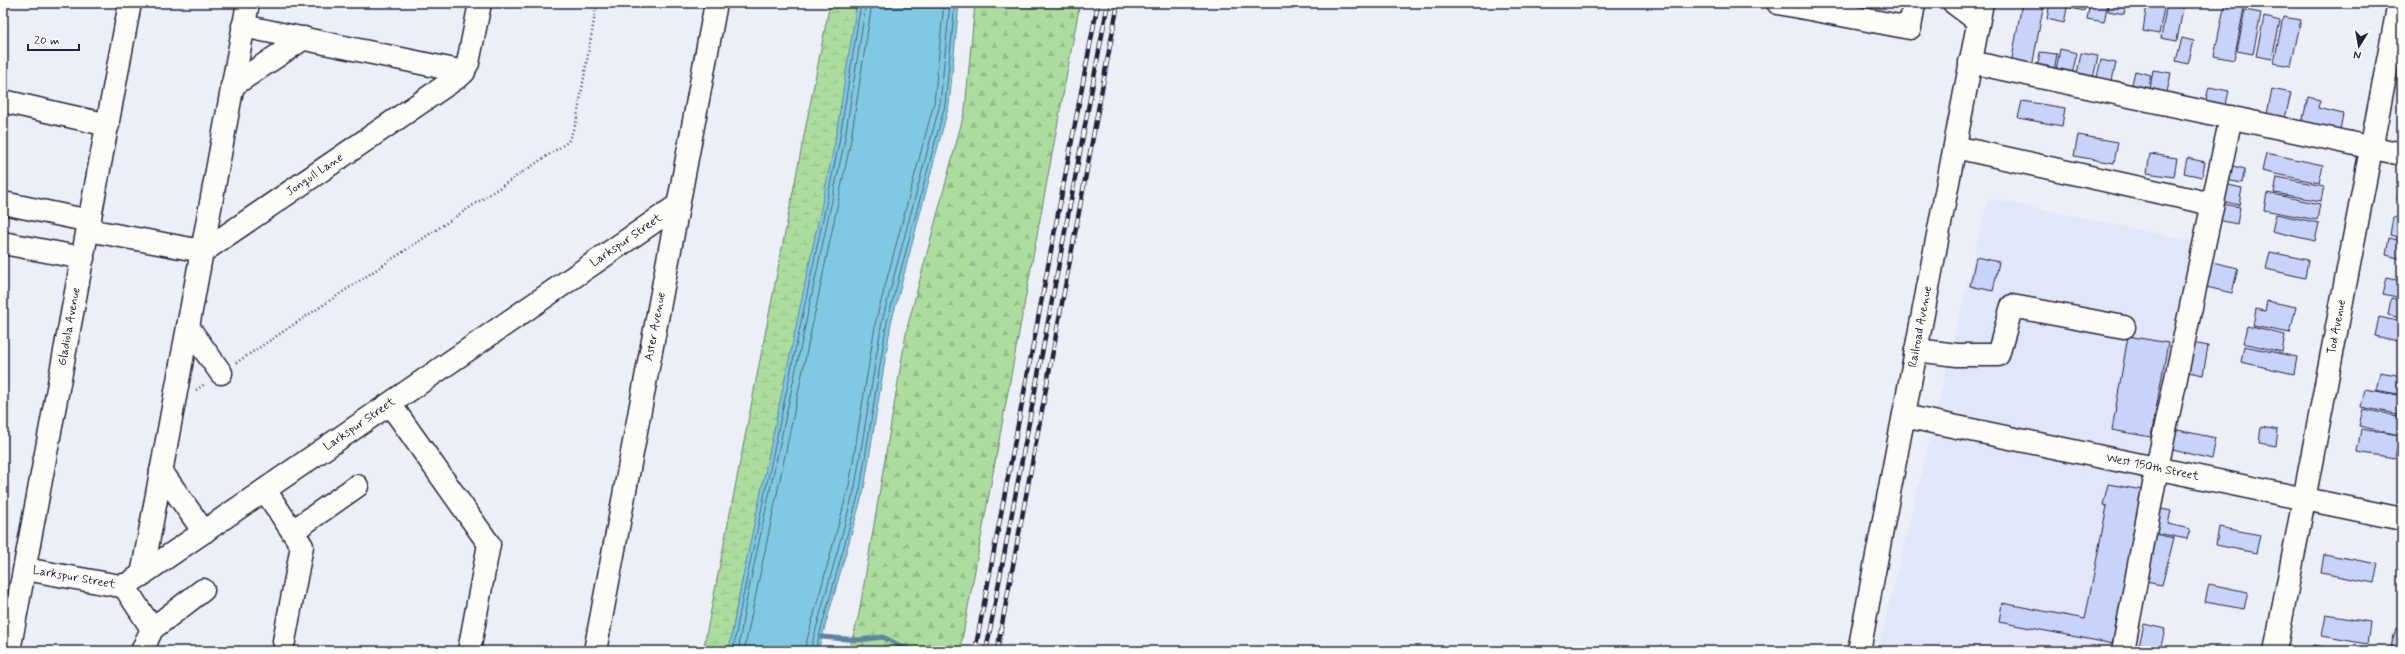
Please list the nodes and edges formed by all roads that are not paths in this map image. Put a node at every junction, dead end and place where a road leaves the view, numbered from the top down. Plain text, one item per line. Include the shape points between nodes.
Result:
1 (130, 3) edge
2 (248, 3) edge
3 (480, 3) edge
4 (716, 3) edge
5 (1778, 3) edge
6 (1914, 3) edge
7 (1954, 3) edge
8 (2399, 3) edge
9 (1980, 12) edge
10 (244, 26) junction
11 (304, 38) junction
12 (1970, 62) junction
13 (464, 72) junction
14 (232, 86) junction
15 (3, 101) edge
16 (2231, 117) junction
17 (108, 125) junction
18 (1954, 147) junction
19 (2371, 148) junction
20 (2402, 154) edge
21 (3, 203) edge
22 (2212, 204) junction
23 (678, 206) junction
24 (89, 225) junction
25 (3, 243) edge
26 (202, 251) junction
27 (83, 258) junction
28 (188, 327) junction
29 (2124, 327) dead end
30 (1916, 350) junction
31 (221, 373) road end
32 (390, 404) junction
33 (1904, 416) junction
34 (2156, 468) junction
35 (161, 471) junction
36 (357, 486) dead end
37 (265, 490) junction
38 (2304, 498) junction
39 (2402, 518) edge
40 (293, 531) junction
41 (204, 532) junction
42 (25, 569) junction
43 (133, 580) junction
44 (203, 590) dead end
45 (152, 629) junction
46 (284, 641) dead end
47 (10, 651) edge
48 (142, 651) edge
49 (469, 651) edge
50 (595, 651) edge
51 (1860, 651) edge
52 (2123, 651) edge
53 (2275, 651) edge

1 - 17 street, Gladiola Avenue
2 - 10 street
3 - 13 street via 471,54
4 - 23 street, Aster Avenue
5 - 6 street via 1910,28
7 - 9 street
8 - 19 street, Tod Avenue
9 - 12 street, Railroad Avenue
10 - 11 street
10 - 14 street
11 - 13 street
11 - 14 street
12 - 16 street
12 - 18 street, Railroad Avenue
13 - 26 street, Jonquil Lane
14 - 26 street
15 - 17 street
16 - 19 street
16 - 22 street
17 - 24 street, Gladiola Avenue
18 - 22 street
18 - 30 street, Railroad Avenue
19 - 20 street
19 - 38 street, Tod Avenue
21 - 24 street
22 - 34 street
23 - 32 street, Larkspur Street
23 - 50 street, Aster Avenue
24 - 26 street
24 - 27 street, Gladiola Avenue
25 - 27 street
26 - 28 street
27 - 42 street, Gladiola Avenue
28 - 31 street
28 - 35 street
29 - 30 street via 2012,306 1998,355 1957,355
30 - 33 street, Railroad Avenue
32 - 37 street, Larkspur Street
32 - 49 street via 489,544
33 - 34 street, West 150th Street
33 - 51 street, Railroad Avenue
34 - 38 street, West 150th Street
34 - 52 street
35 - 41 street
35 - 43 street
36 - 40 street
37 - 40 street
37 - 41 street, Larkspur Street
38 - 39 street, West 150th Street
38 - 53 street, Tod Avenue
40 - 46 street via 302,546
41 - 43 street, Larkspur Street
42 - 43 street, Larkspur Street
42 - 47 street, Gladiola Avenue
43 - 45 street
44 - 45 street
45 - 48 street

